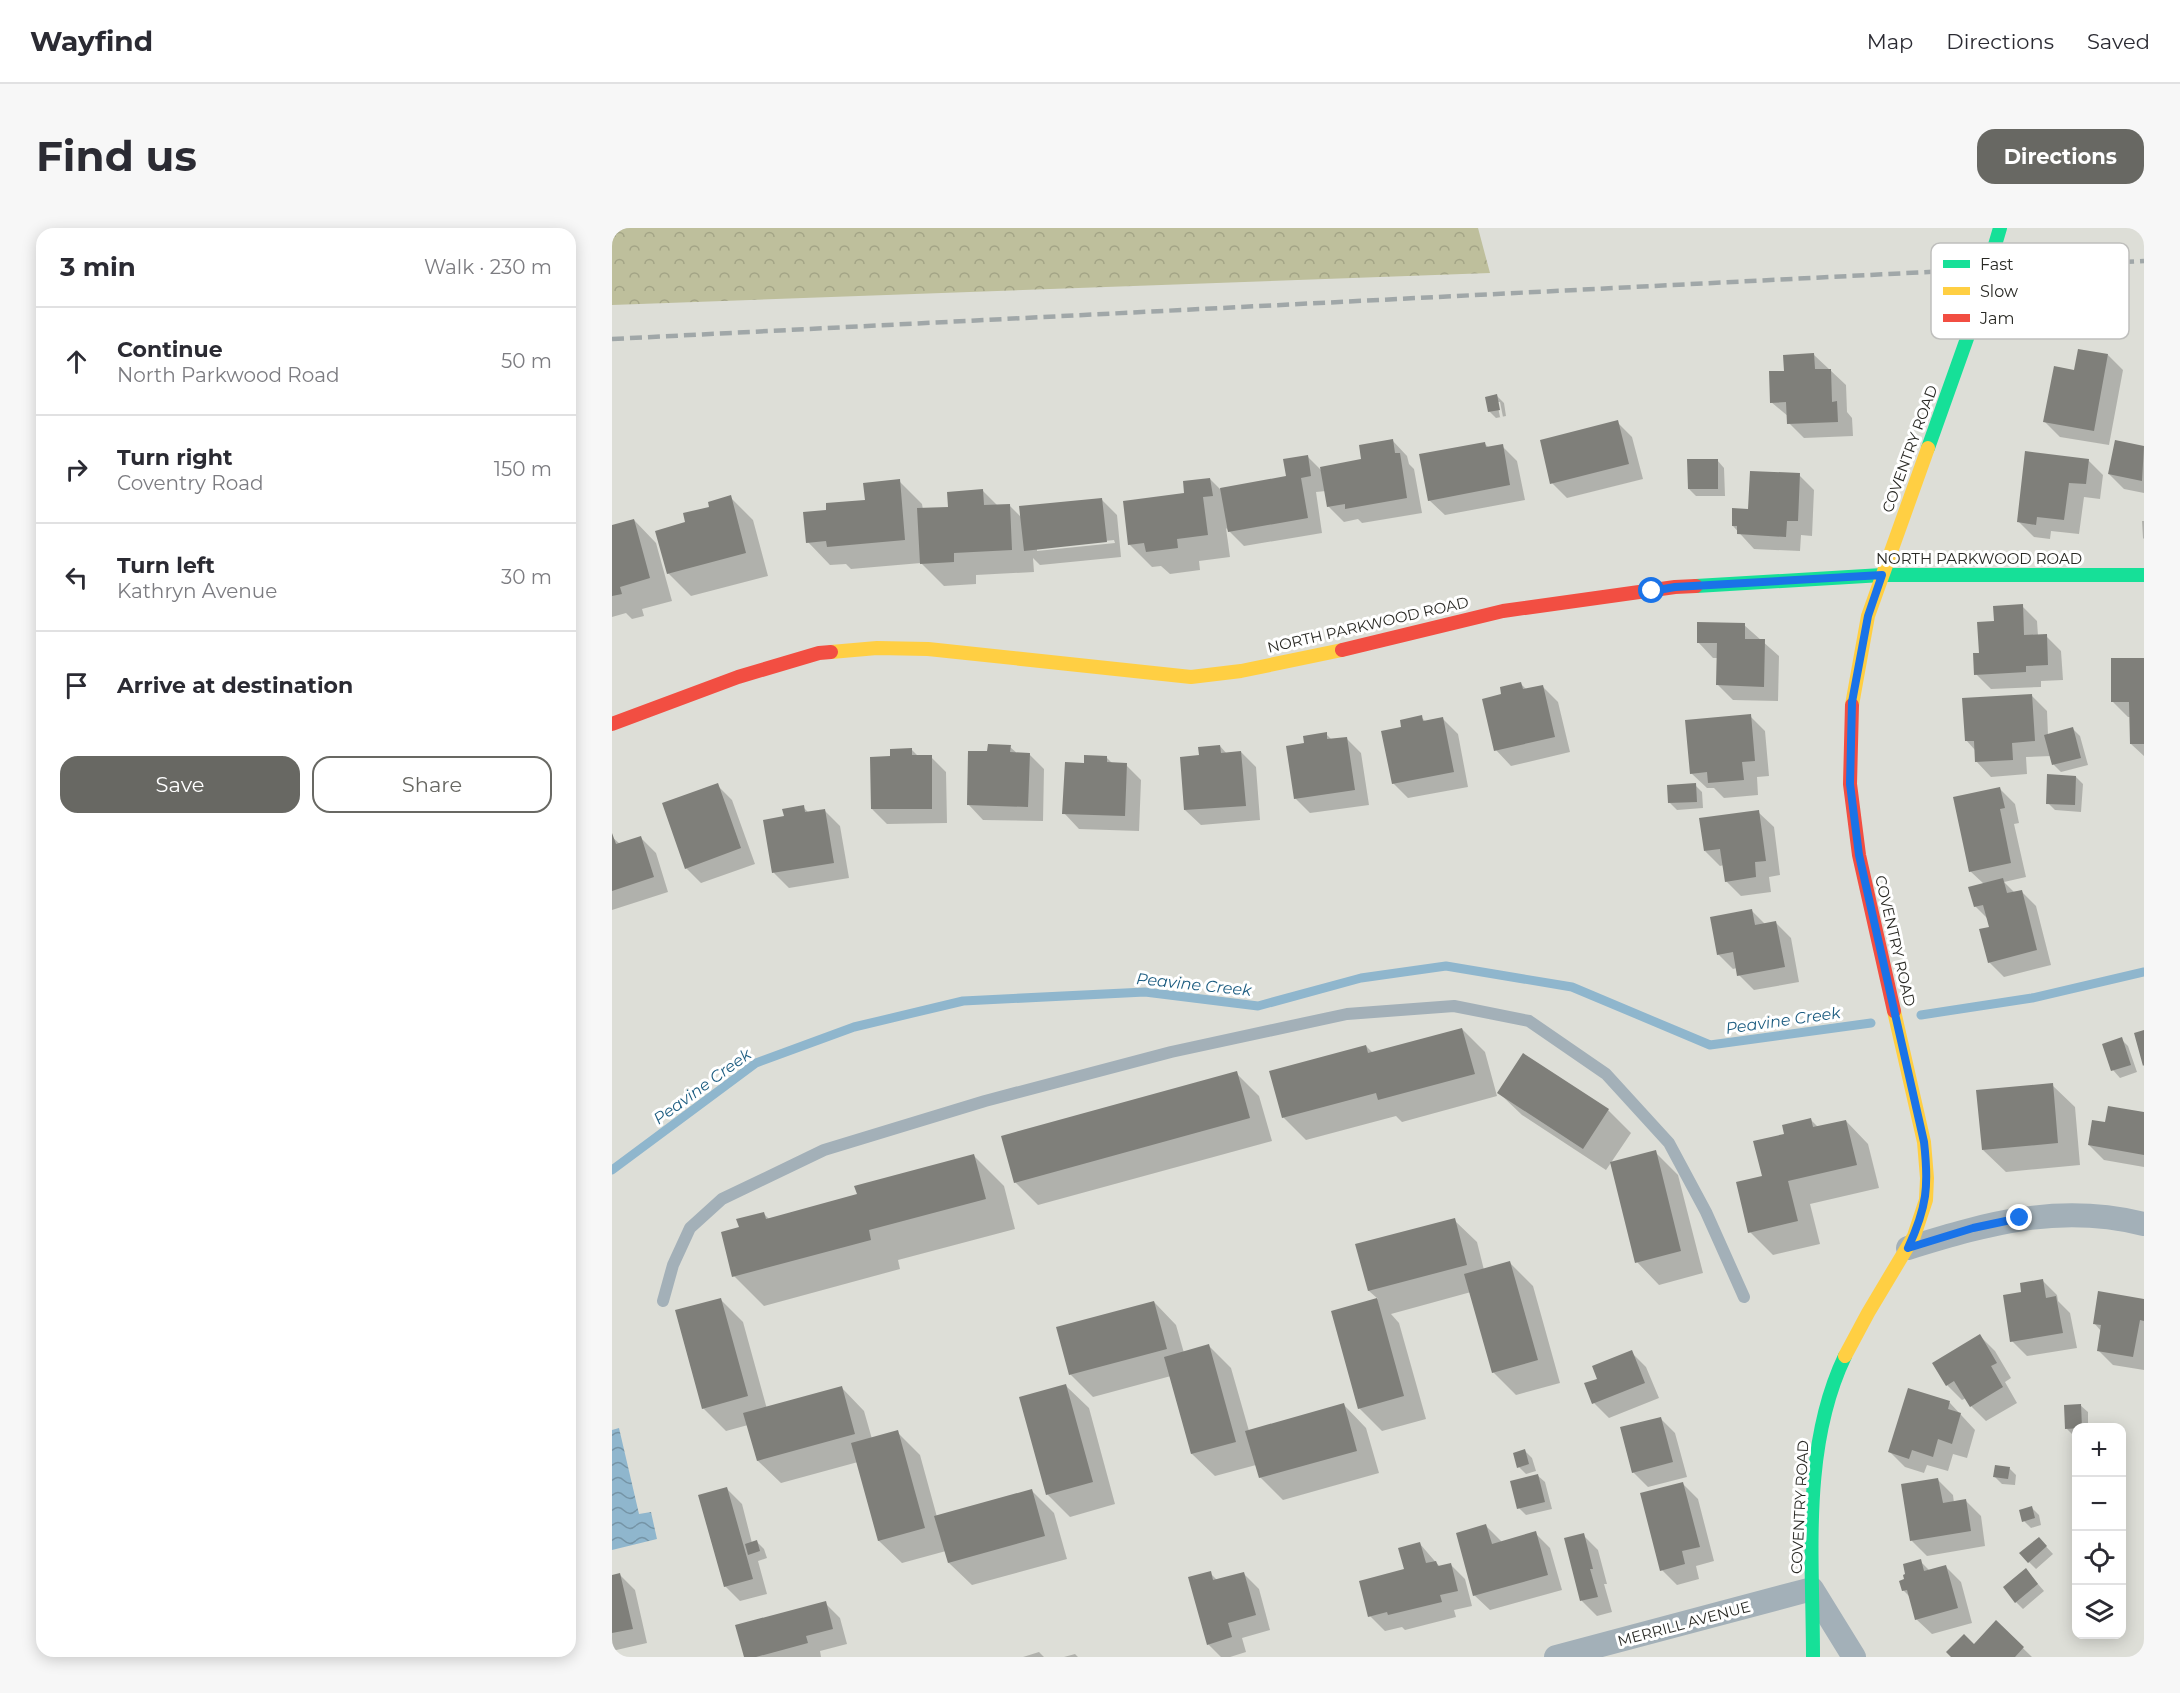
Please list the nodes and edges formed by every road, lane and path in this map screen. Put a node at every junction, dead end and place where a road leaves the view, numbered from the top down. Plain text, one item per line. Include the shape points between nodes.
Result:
1 (2001, 228) edge
2 (1996, 243) edge
3 (1967, 339) edge
4 (1882, 575) junction
5 (2144, 575) edge
6 (612, 724) edge
7 (2144, 1224) edge
8 (1908, 1248) junction
9 (1744, 1297) dead end
10 (663, 1300) dead end
11 (1812, 1589) junction
12 (1556, 1657) edge
13 (1814, 1657) edge
14 (1854, 1657) edge

1 - 2 street, COVENTRY ROAD
3 - 4 street, COVENTRY ROAD
4 - 5 street, NORTH PARKWOOD ROAD
4 - 6 street, NORTH PARKWOOD ROAD via 1675,587 1503,611 1362,646 1241,671 1191,677 928,649 819,653 738,677
4 - 8 street, COVENTRY ROAD via 1868,616 1852,702 1850,784 1859,855 1928,1172 1921,1222
7 - 8 street via 2068,1214 2020,1218
8 - 11 street, COVENTRY ROAD via 1875,1301 1830,1390 1819,1440
9 - 10 lane via 1706,1212 1669,1143 1606,1074 1529,1021 1454,1006 1347,1014 1171,1052 985,1101 824,1150 722,1199 690,1228
11 - 12 street, MERRILL AVENUE
11 - 13 street, COVENTRY ROAD
11 - 14 street

